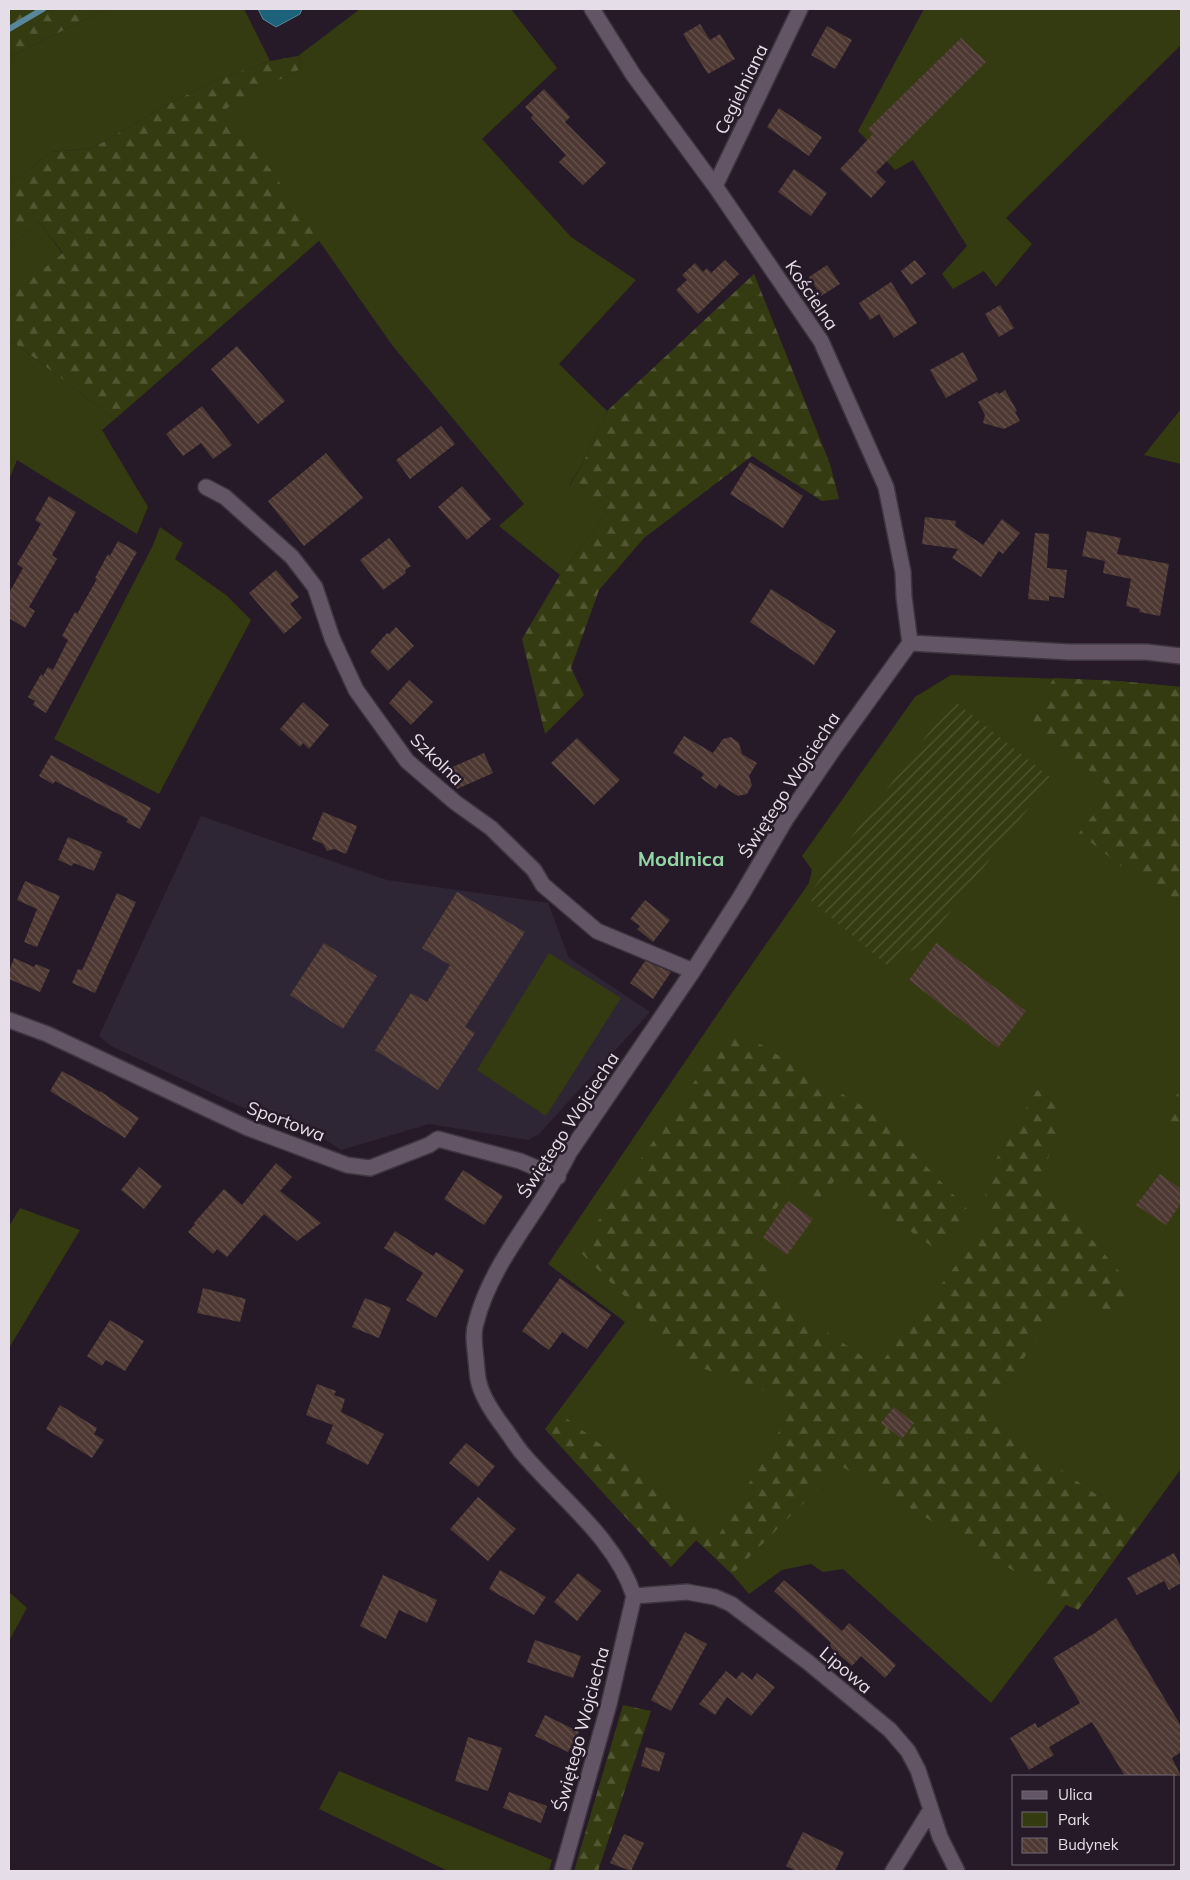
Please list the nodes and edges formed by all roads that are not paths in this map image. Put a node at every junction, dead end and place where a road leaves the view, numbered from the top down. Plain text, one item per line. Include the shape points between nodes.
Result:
1 (592, 9) edge
2 (800, 9) edge
3 (715, 186) junction
4 (206, 487) dead end
5 (910, 642) junction
6 (1181, 656) edge
7 (693, 971) junction
8 (9, 1020) edge
9 (558, 1178) junction
10 (634, 1596) junction
11 (930, 1811) junction
12 (562, 1871) edge
13 (893, 1871) edge
14 (957, 1871) edge

1 - 3 street, Kościelna via 634,76
2 - 3 street, Cegielniana
3 - 5 street, Kościelna via 821,341 886,487 903,572
4 - 7 street, Szkolna via 225,497 292,557 315,587 332,638 356,690 407,761 491,828 534,870 543,885 597,931
5 - 6 street
5 - 7 street, Świętego Wojciecha via 786,819
7 - 9 street, Świętego Wojciecha via 569,1153
8 - 9 street, Sportowa via 47,1034 248,1128 347,1164 370,1168 438,1139 520,1161
9 - 10 street, Świętego Wojciecha via 503,1262 486,1295 473,1337 479,1384 494,1413 522,1453 594,1528 630,1584
10 - 11 street, Lipowa via 688,1592 715,1597 762,1626 890,1730 908,1751 918,1770
10 - 12 street, Świętego Wojciecha via 609,1704
11 - 13 street
11 - 14 street, Lipowa

